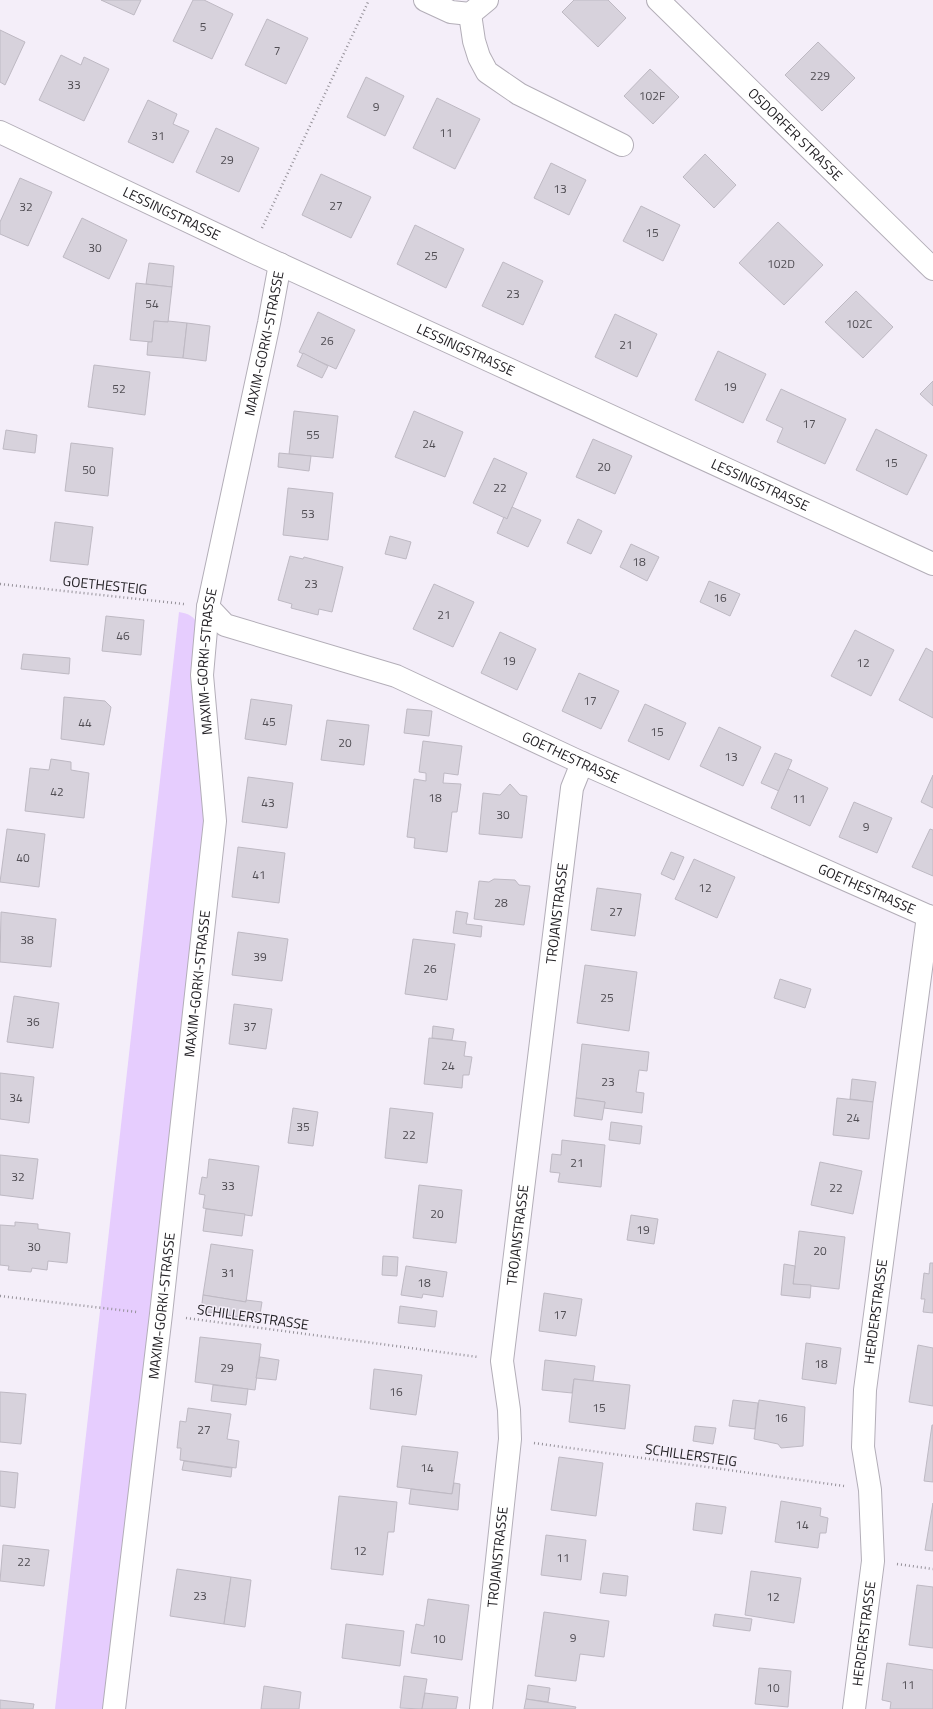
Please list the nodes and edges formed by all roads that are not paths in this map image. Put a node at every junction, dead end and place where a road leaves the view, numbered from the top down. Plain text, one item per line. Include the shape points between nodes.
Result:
1 (425, 0) edge
2 (487, 0) edge
3 (658, 0) edge
4 (470, 14) junction
5 (0, 132) edge
6 (622, 145) dead end
7 (280, 264) junction
8 (933, 269) edge
9 (933, 564) edge
10 (208, 607) junction
11 (582, 763) junction
12 (930, 916) edge
13 (114, 1709) edge
14 (481, 1709) edge
15 (854, 1709) edge

1 - 4 street via 452,12
2 - 4 street
3 - 8 street, OSDORFER STRASSE
4 - 6 street via 474,41 487,72 520,94
5 - 7 street, LESSINGSTRASSE
7 - 9 street, LESSINGSTRASSE
7 - 10 street, MAXIM-GORKI-STRASSE
10 - 11 street, GOETHESTRASSE via 225,625 396,676
10 - 13 street, MAXIM-GORKI-STRASSE via 202,675 215,821 161,1314
11 - 12 street, GOETHESTRASSE
11 - 14 street, TROJANSTRASSE via 572,788 502,1361 510,1439
12 - 15 street, HERDERSTRASSE via 865,1390 863,1446 870,1490 872,1561

